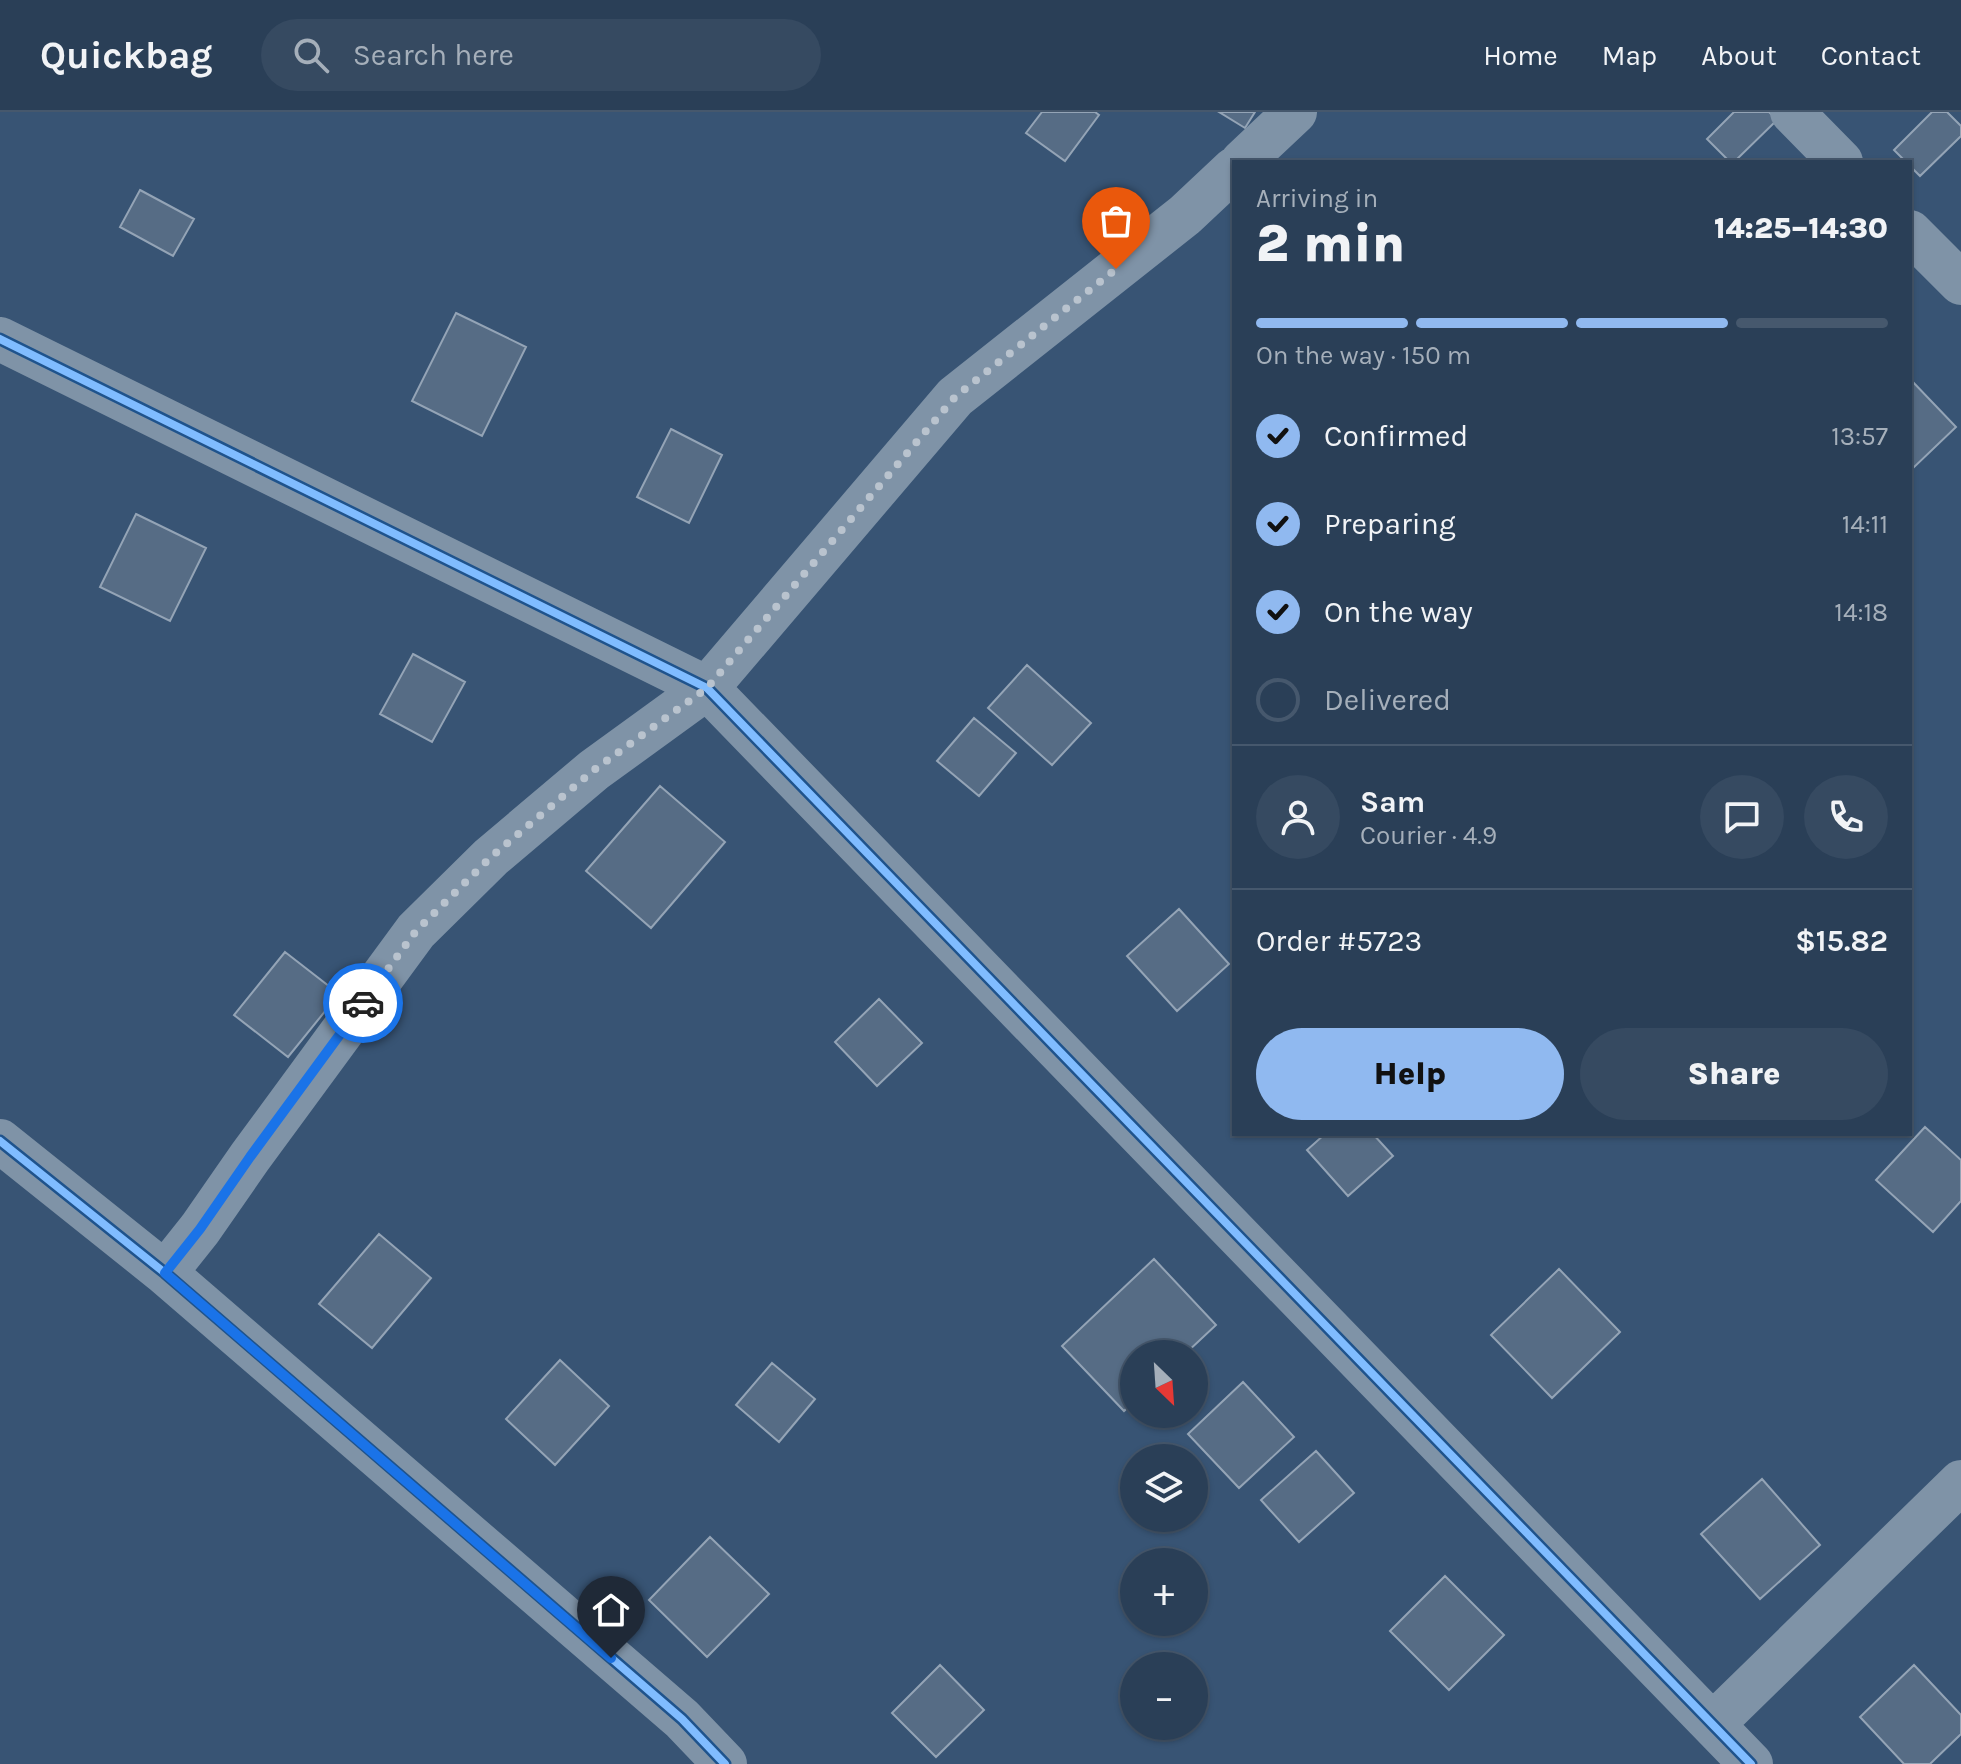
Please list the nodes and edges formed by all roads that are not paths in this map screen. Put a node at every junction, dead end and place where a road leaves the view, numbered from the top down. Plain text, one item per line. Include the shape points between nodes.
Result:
1 (1295, 112) edge
2 (1792, 112) edge
3 (1244, 160) edge
4 (1839, 160) edge
5 (1232, 171) edge
6 (1912, 234) edge
7 (1961, 283) edge
8 (0, 339) edge
9 (707, 688) junction
10 (0, 1141) edge
11 (165, 1273) junction
12 (1961, 1482) edge
13 (1713, 1724) junction
14 (725, 1764) edge
15 (1751, 1764) edge

1 - 3 street
2 - 4 street
5 - 9 street via 1185,215 955,397
6 - 7 street
8 - 9 street
9 - 11 street via 594,770 491,857 416,931
9 - 13 street
10 - 11 street
11 - 14 street via 682,1719
12 - 13 street
13 - 15 street

